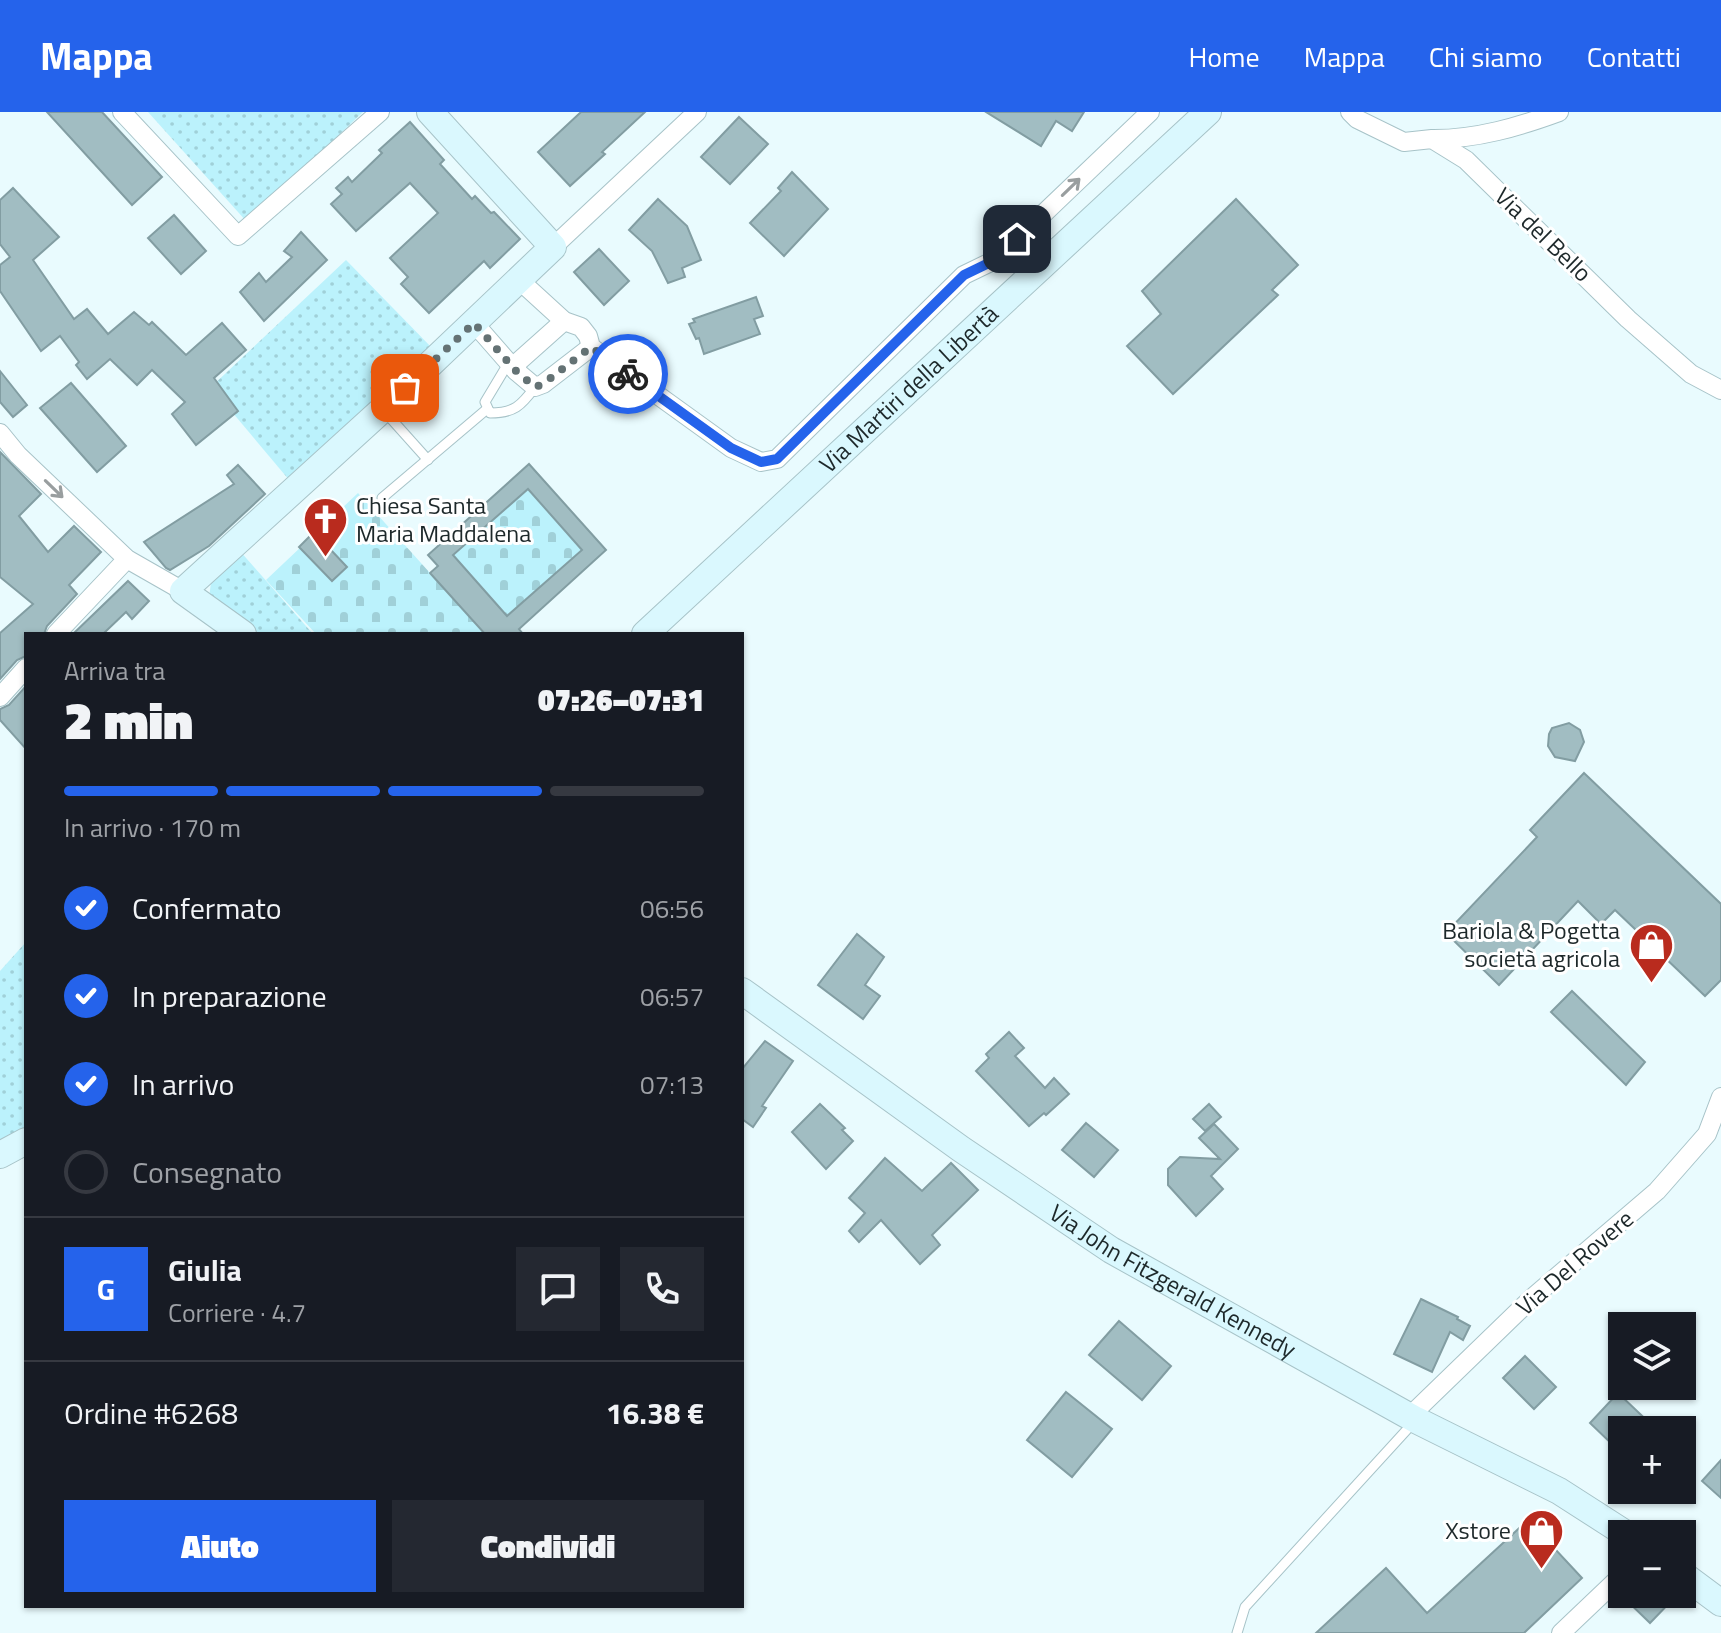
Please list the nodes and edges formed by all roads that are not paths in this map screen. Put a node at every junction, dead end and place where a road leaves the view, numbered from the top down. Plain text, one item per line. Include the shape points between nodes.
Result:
1 (122, 112) edge
2 (380, 112) edge
3 (430, 112) edge
4 (697, 112) edge
5 (1150, 112) edge
6 (1208, 112) edge
7 (1350, 112) edge
8 (1559, 112) edge
9 (1432, 139) junction
10 (553, 247) junction
11 (518, 279) junction
12 (564, 321) junction
13 (474, 323) junction
14 (591, 347) junction
15 (512, 366) junction
16 (535, 387) junction
17 (1721, 390) edge
18 (383, 409) junction
19 (487, 409) junction
20 (0, 433) edge
21 (428, 460) junction
22 (382, 498) dead end
23 (127, 559) junction
24 (183, 591) junction
25 (58, 632) edge
26 (240, 632) edge
27 (647, 632) edge
28 (24, 670) edge
29 (0, 697) edge
30 (744, 992) edge
31 (1721, 1097) edge
32 (24, 1142) edge
33 (0, 1155) edge
34 (1413, 1418) junction
35 (1608, 1522) edge
36 (1696, 1584) edge
37 (1608, 1588) edge
38 (1721, 1603) edge
39 (1237, 1633) edge
40 (1561, 1633) edge

1 - 2 street via 238,236
3 - 10 main road
4 - 10 street
14 -> 5 street via 731,448 761,462 777,459 964,275 995,260
6 - 27 main road, Via Martiri della Libertà
7 - 9 street, Via del Bello via 1404,142
8 - 9 street via 1513,128
9 - 17 street, Via del Bello via 1466,160 1691,374
10 - 11 main road
11 - 12 street
11 - 13 main road
12 - 14 street via 581,327
12 - 15 street
13 - 15 street
13 - 18 main road
14 - 16 street
15 - 16 street
15 - 19 lane via 490,391
16 - 19 lane via 520,407 507,413
18 - 21 lane
18 - 24 main road
19 - 21 lane
20 -> 23 street
21 - 22 lane
23 - 24 street
23 - 25 street
24 - 26 main road
28 - 29 street
30 - 34 main road, Via John Fitzgerald Kennedy via 1111,1250
31 - 34 street, Via Del Rovere via 1707,1134 1657,1191 1532,1298
32 - 33 main road
34 - 35 main road, Via John Fitzgerald Kennedy via 1559,1491
34 - 39 lane via 1245,1607
36 - 38 main road
37 - 40 street

